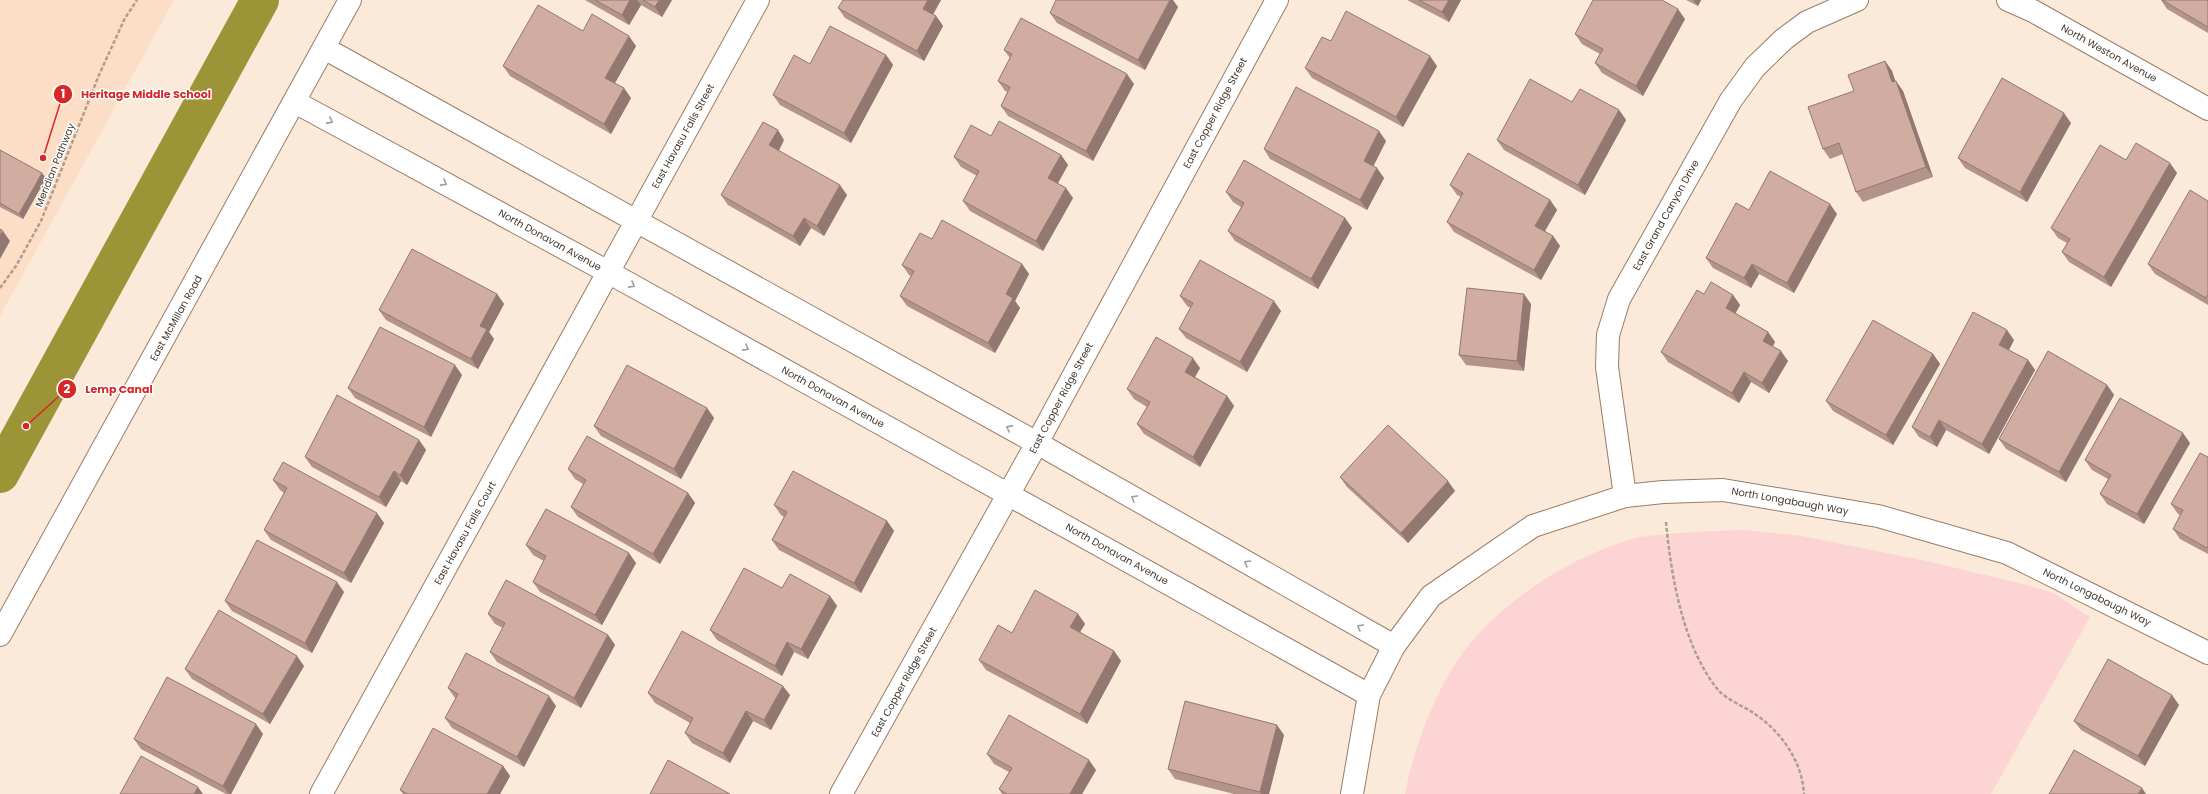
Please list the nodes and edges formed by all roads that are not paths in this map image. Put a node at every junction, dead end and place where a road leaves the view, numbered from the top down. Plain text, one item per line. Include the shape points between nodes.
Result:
1 (350, 0) edge
2 (758, 0) edge
3 (1277, 0) edge
4 (1857, 0) edge
5 (2008, 0) edge
6 (324, 48) junction
7 (295, 102) junction
8 (2208, 109) edge
9 (636, 221) junction
10 (608, 272) junction
11 (1037, 443) junction
12 (1009, 494) junction
13 (1625, 496) junction
14 (0, 635) edge
15 (1394, 646) junction
16 (2208, 653) edge
17 (1369, 695) junction
18 (321, 794) edge
19 (841, 794) edge
20 (1352, 794) edge

1 - 6 street, East McMillan Road
2 - 9 street, East Havasu Falls Street
3 - 11 street, East Copper Ridge Street
4 - 13 street, East Grand Canyon Drive via 1807,22 1784,39 1755,67 1731,100 1619,299 1608,335 1607,367
5 - 8 street, North Weston Avenue via 2040,15
6 - 7 street, East McMillan Road
6 - 9 street
7 -> 10 street, North Donavan Avenue
7 - 14 street, East McMillan Road
9 - 10 street, East Havasu Falls Street
11 -> 9 street
10 -> 12 street, North Donavan Avenue
10 - 18 street, East Havasu Falls Court
11 - 12 street, East Copper Ridge Street
15 -> 11 street
12 - 17 street, North Donavan Avenue
12 - 19 street, East Copper Ridge Street
13 - 15 street, North Longabaugh Way via 1533,526 1431,596
13 - 16 street, North Longabaugh Way via 1723,490 1878,516 2007,553
15 - 17 street, North Longabaugh Way
17 - 20 street, North Longabaugh Way

